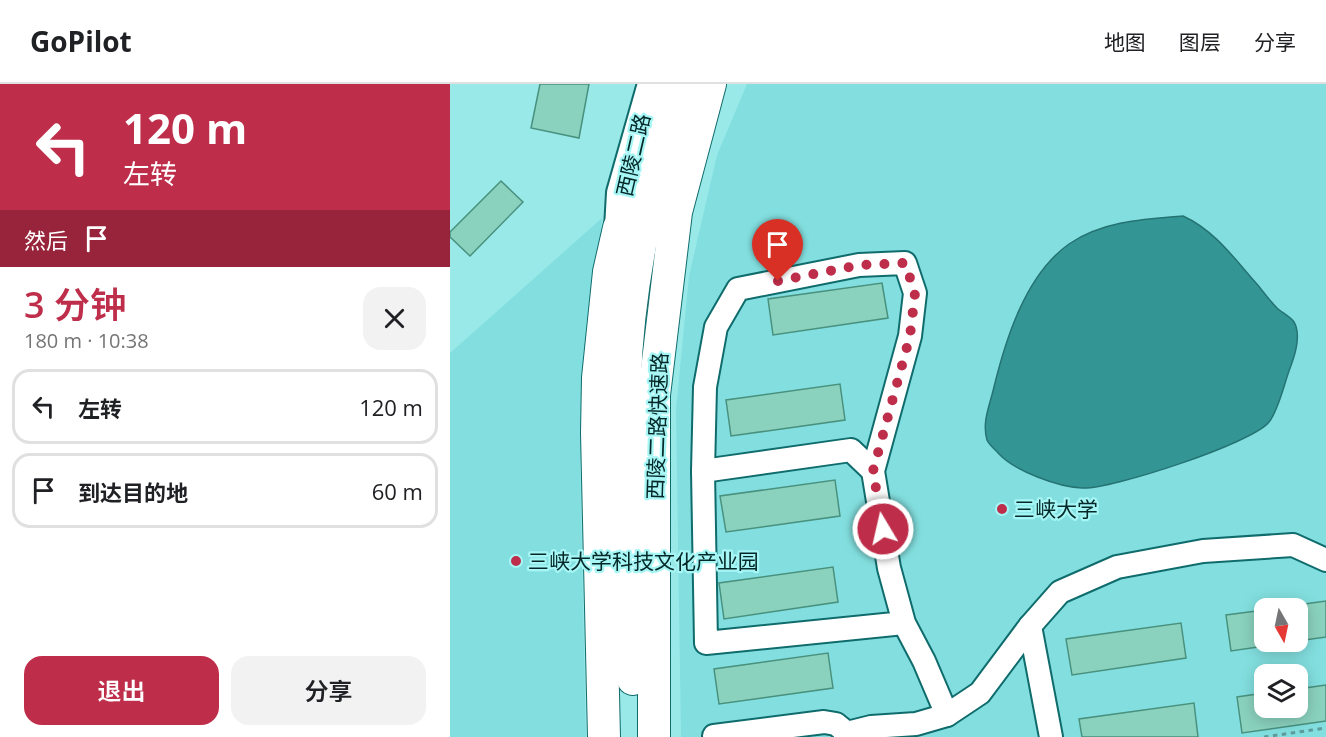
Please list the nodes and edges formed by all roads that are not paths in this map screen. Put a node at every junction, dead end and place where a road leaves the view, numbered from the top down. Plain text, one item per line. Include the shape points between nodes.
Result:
1 (652, 84) edge
2 (678, 84) edge
3 (710, 84) edge
4 (656, 165) junction
5 (619, 228) junction
6 (703, 471) junction
7 (873, 471) junction
8 (639, 472) junction
9 (1326, 560) edge
10 (904, 623) junction
11 (1030, 627) junction
12 (947, 715) junction
13 (846, 735) edge
14 (714, 736) edge
15 (604, 737) edge
16 (634, 737) edge
17 (654, 737) edge
18 (1051, 737) edge

1 - 5 main road, 西陵二路 via 621,194
2 - 4 highway, 西陵二路快速路
3 - 8 highway, 西陵二路快速路 via 676,212 654,395
4 - 5 highway
4 - 8 highway, 西陵二路快速路 via 630,307 625,378
5 - 15 highway via 609,272 598,378
6 - 7 lane via 851,450
6 - 7 lane via 705,387 716,327 738,289 860,265 905,263 915,293 910,336
6 - 10 lane via 706,643
7 - 10 lane via 889,568
8 - 16 highway, 西陵二路快速路
8 - 17 highway, 西陵二路快速路
9 - 11 lane via 1293,545 1203,551 1117,567 1060,592
10 - 12 lane
11 - 12 lane via 980,693
11 - 18 lane
12 - 13 lane
13 - 14 lane via 836,724 824,722

